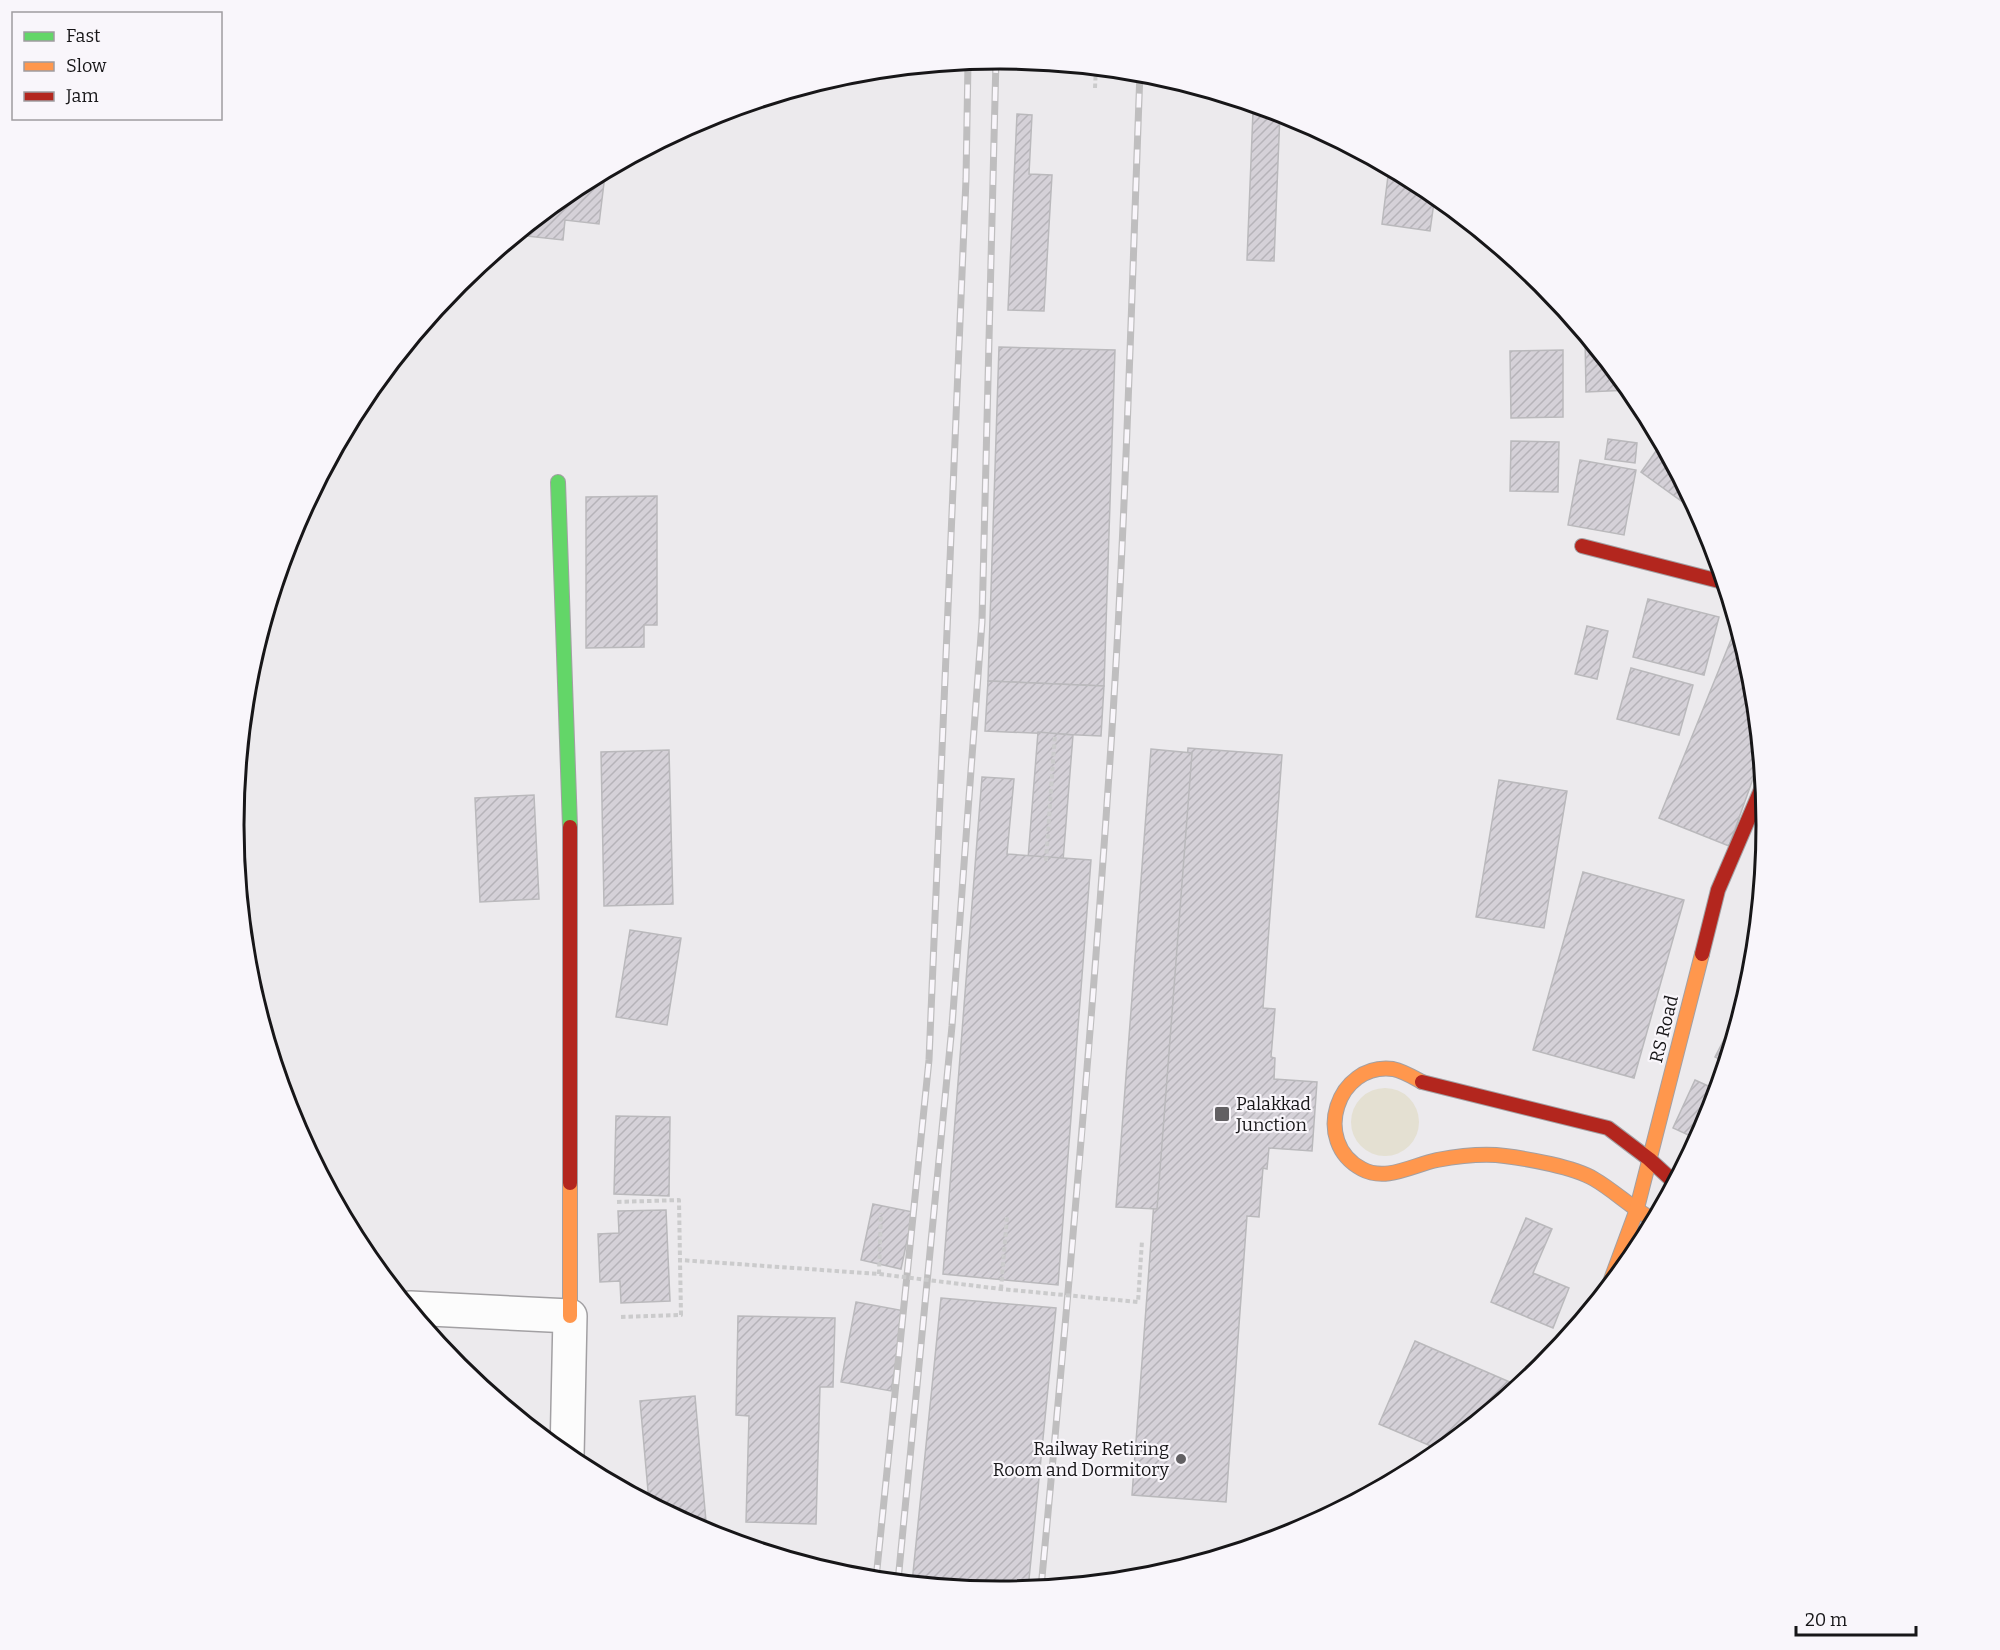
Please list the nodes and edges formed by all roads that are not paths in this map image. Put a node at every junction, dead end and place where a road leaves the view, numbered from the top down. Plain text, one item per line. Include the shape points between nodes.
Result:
1 (558, 482) dead end
2 (1582, 546) dead end
3 (1715, 580) edge
4 (1755, 802) edge
5 (1649, 1159) junction
6 (1669, 1177) edge
7 (1636, 1212) junction
8 (1647, 1217) edge
9 (1618, 1260) edge
10 (420, 1308) edge
11 (570, 1316) junction
12 (567, 1445) edge

1 - 11 street via 570,801
2 - 3 street
4 - 5 street, RS Road via 1718,890
5 - 6 street
5 - 7 street, RS Road
5 - 7 street via 1608,1128 1425,1083 1389,1069 1357,1078 1336,1104 1336,1141 1350,1160 1370,1173 1393,1174 1417,1165 1468,1156 1507,1156 1593,1178
7 - 8 street
7 - 9 street, RS Road
10 - 11 street
11 - 12 street

